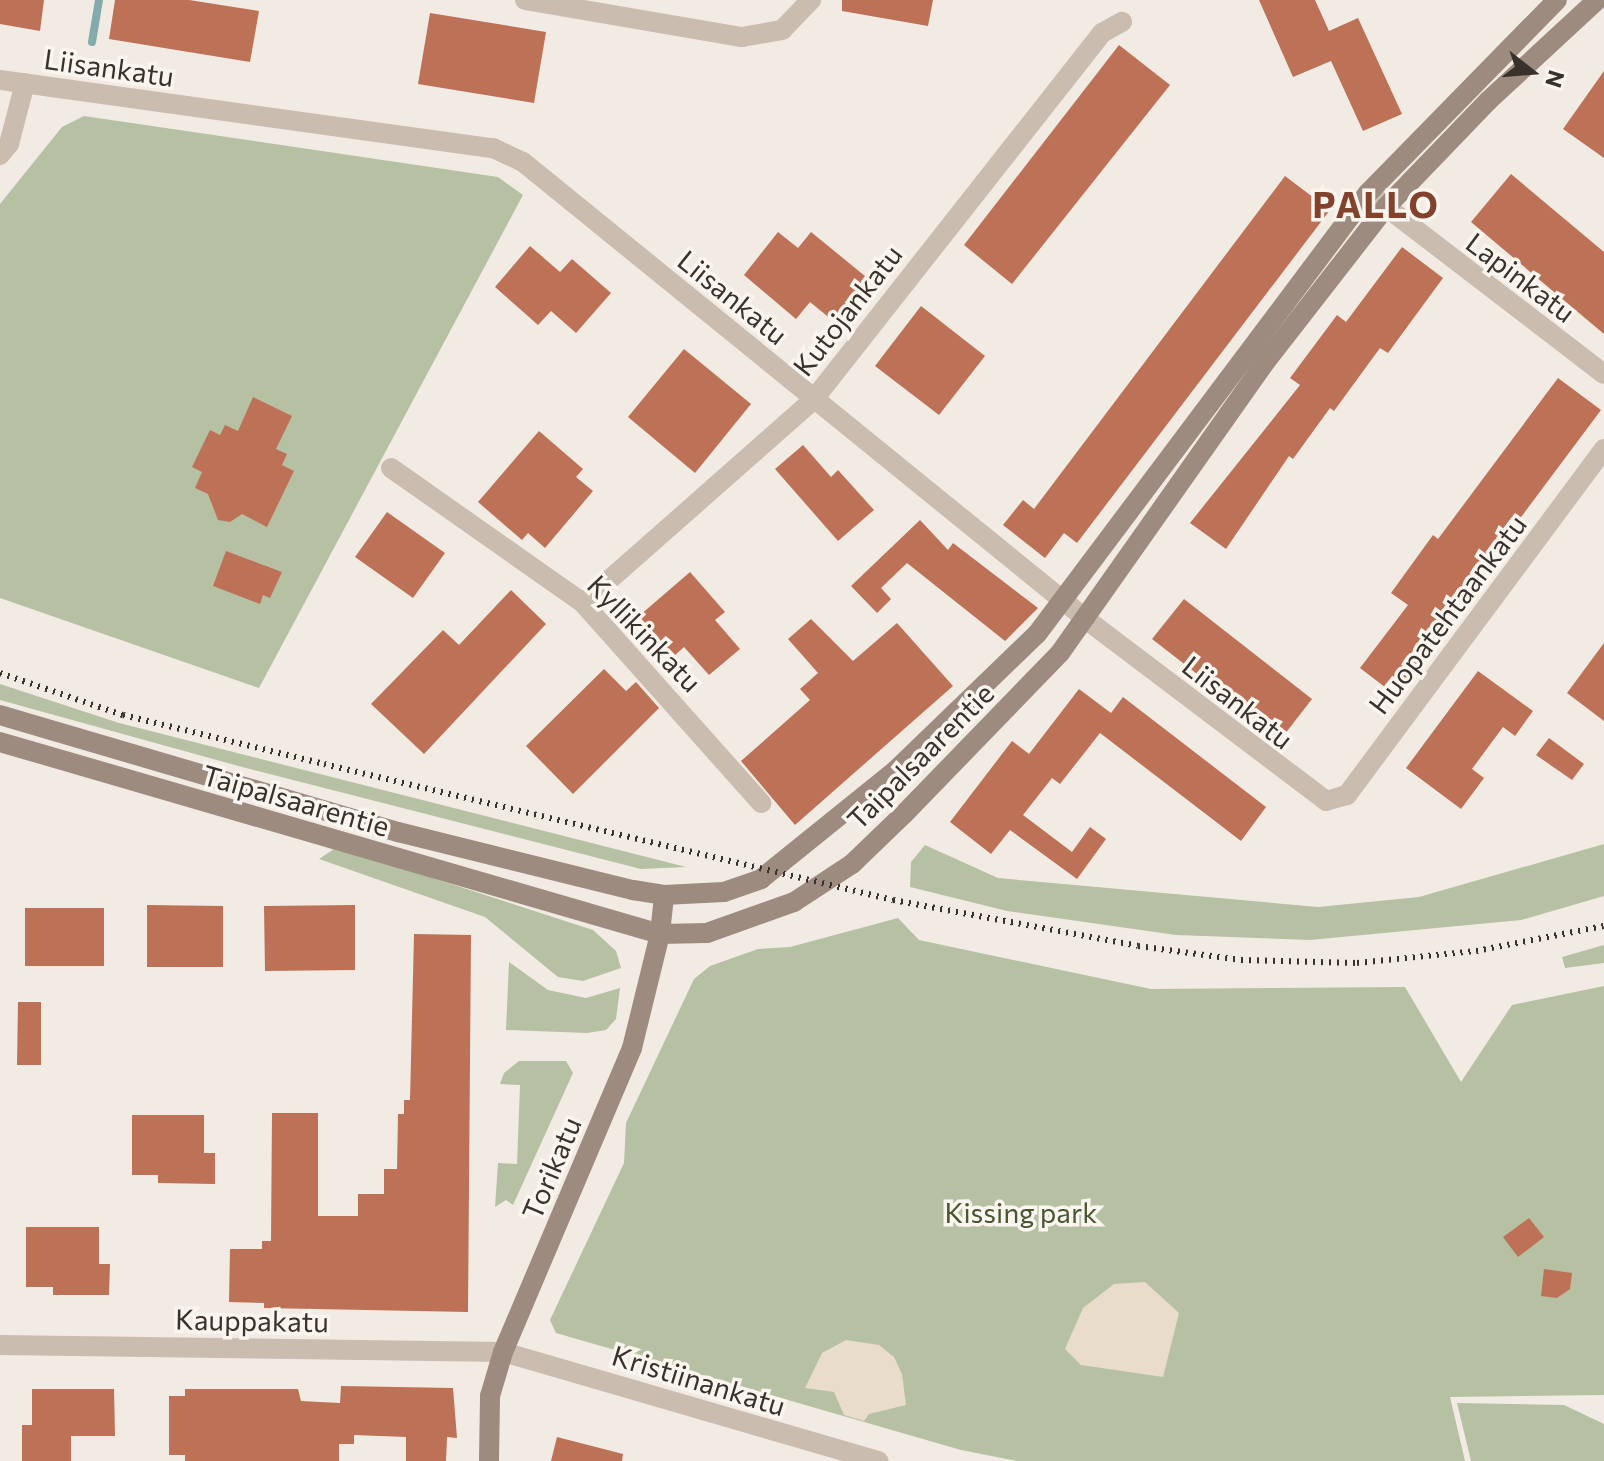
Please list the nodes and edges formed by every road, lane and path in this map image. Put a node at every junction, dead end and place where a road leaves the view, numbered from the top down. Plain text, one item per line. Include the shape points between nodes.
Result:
1 (525, 0) edge
2 (811, 0) edge
3 (1557, 0) edge
4 (1597, 0) edge
5 (1122, 22) dead end
6 (0, 80) edge
7 (25, 83) junction
8 (0, 155) edge
9 (1368, 193) junction
10 (1386, 207) junction
11 (1604, 374) edge
12 (814, 399) junction
13 (1604, 449) edge
14 (391, 468) dead end
15 (1064, 602) junction
16 (583, 603) junction
17 (1087, 620) junction
18 (0, 715) edge
19 (0, 742) edge
20 (1326, 801) joint
21 (761, 803) dead end
22 (664, 895) junction
23 (660, 934) junction
24 (0, 1345) edge
25 (503, 1352) junction
26 (838, 1456) edge
27 (489, 1461) edge
28 (879, 1461) edge

1 - 2 street via 742,37 782,30
3 - 9 main road, Taipalsaarentie
4 - 10 main road, Taipalsaarentie via 1488,101
5 - 12 street, Kutojankatu via 1102,33
6 - 7 street, Liisankatu
7 - 8 street via 9,144
7 - 12 street, Liisankatu via 493,148 523,162
9 - 10 street, Lapinkatu
9 - 15 main road, Taipalsaarentie
10 - 11 street, Lapinkatu
10 - 17 main road, Taipalsaarentie via 1266,361
12 - 15 street, Liisankatu
12 - 16 street, Kutojankatu
13 - 20 street, Huopatehtaankatu via 1347,795
14 - 16 street, Kyllikinkatu
15 - 17 street, Liisankatu
15 - 22 main road, Taipalsaarentie via 976,696 807,846 761,879 724,892
16 - 21 street, Kyllikinkatu
17 - 20 street, Liisankatu
17 - 23 main road, Taipalsaarentie via 852,864 794,902 755,919 707,933
18 - 22 main road, Taipalsaarentie via 398,832
19 - 23 main road, Taipalsaarentie
22 - 23 main road, Torikatu
23 - 25 main road, Torikatu via 632,1048
24 - 25 street, Kauppakatu
25 - 26 street, Kristiinankatu
25 - 27 main road, Torikatu via 490,1396
26 - 28 street, Kristiinankatu

